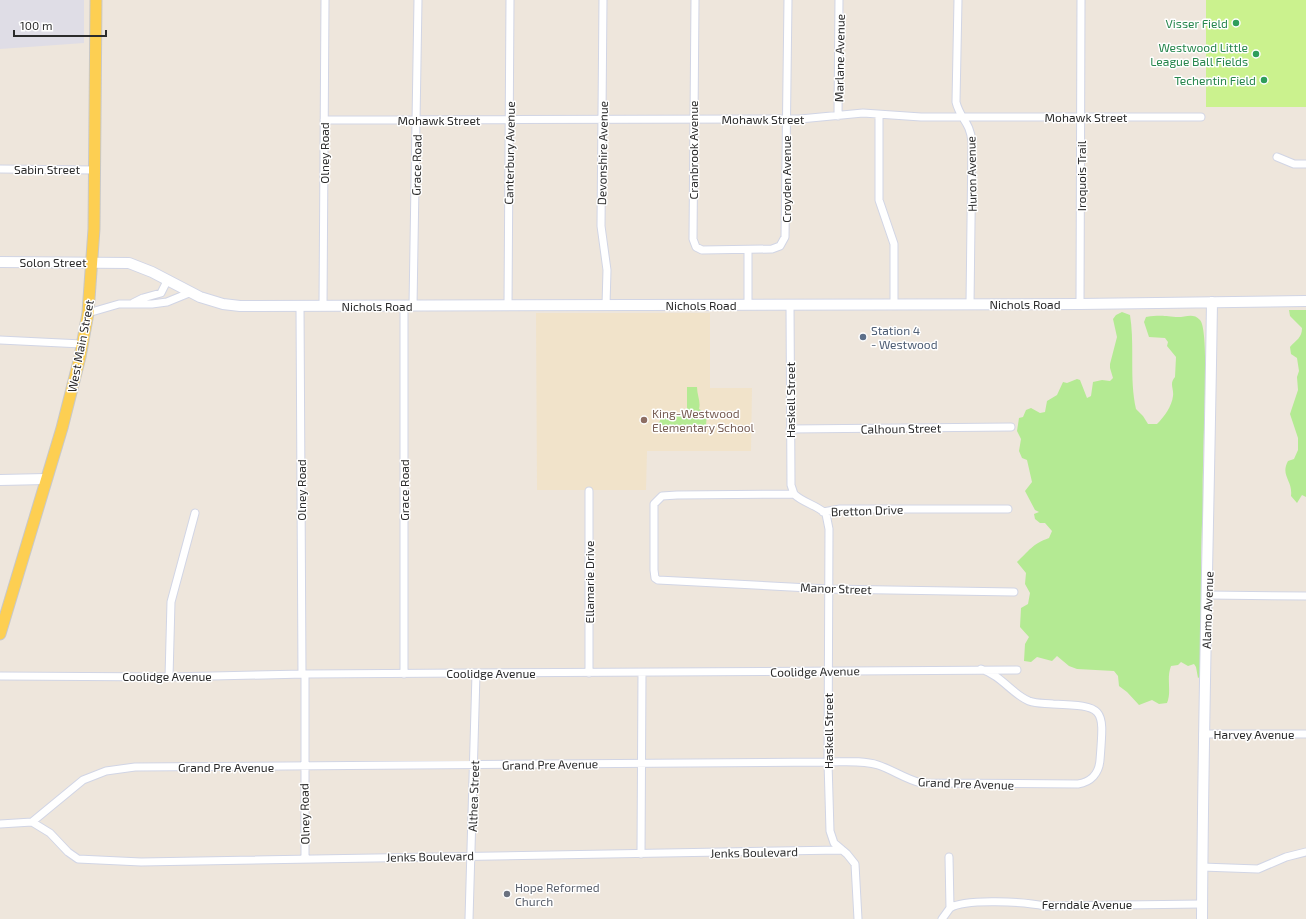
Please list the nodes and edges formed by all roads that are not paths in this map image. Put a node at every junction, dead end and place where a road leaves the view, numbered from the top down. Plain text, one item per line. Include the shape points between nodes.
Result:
1 (96, 0) edge
2 (325, 0) edge
3 (418, 0) edge
4 (510, 0) edge
5 (603, 0) edge
6 (695, 0) edge
7 (788, 0) edge
8 (839, 0) edge
9 (958, 0) edge
10 (1081, 0) edge
11 (879, 115) junction
12 (838, 116) junction
13 (963, 116) junction
14 (1081, 117) junction
15 (1201, 117) dead end
16 (510, 119) junction
17 (693, 119) junction
18 (786, 119) junction
19 (324, 120) junction
20 (417, 120) junction
21 (603, 120) junction
22 (1277, 157) dead end
23 (1306, 164) edge
24 (0, 169) edge
25 (95, 170) junction
26 (748, 250) junction
27 (0, 262) edge
28 (92, 262) junction
29 (106, 262) joint
30 (167, 281) junction
31 (188, 293) junction
32 (1306, 301) edge
33 (1212, 302) junction
34 (133, 303) junction
35 (970, 304) junction
36 (1080, 304) junction
37 (748, 305) junction
38 (790, 305) junction
39 (894, 305) junction
40 (300, 306) junction
41 (323, 306) junction
42 (408, 306) junction
43 (508, 306) junction
44 (606, 306) junction
45 (88, 313) junction
46 (0, 340) edge
47 (82, 344) junction
48 (1011, 427) dead end
49 (790, 429) junction
50 (46, 479) junction
51 (0, 480) edge
52 (589, 491) dead end
53 (794, 494) junction
54 (1008, 509) dead end
55 (824, 512) junction
56 (195, 514) dead end
57 (828, 589) junction
58 (1014, 592) dead end
59 (1208, 595) junction
60 (1306, 596) edge
61 (2, 613) edge
62 (0, 634) edge
63 (981, 669) junction
64 (1017, 670) dead end
65 (828, 671) junction
66 (590, 673) junction
67 (642, 673) junction
68 (304, 674) junction
69 (404, 674) junction
70 (476, 674) junction
71 (0, 676) edge
72 (169, 677) junction
73 (1203, 734) junction
74 (1306, 734) edge
75 (828, 762) junction
76 (641, 763) junction
77 (474, 764) junction
78 (304, 766) junction
79 (32, 822) junction
80 (0, 824) edge
81 (842, 850) junction
82 (1306, 852) edge
83 (641, 854) junction
84 (471, 855) junction
85 (949, 857) dead end
86 (305, 859) junction
87 (1202, 867) junction
88 (1202, 904) junction
89 (950, 908) junction
90 (469, 919) edge
91 (858, 919) edge
92 (942, 919) edge
93 (1202, 919) edge

1 - 25 main road, West Main Street
2 - 19 street, Olney Road
3 - 20 street, Grace Road
4 - 16 street, Canterbury Avenue
5 - 21 street, Devonshire Avenue
6 - 17 street, Cranbrook Avenue
7 - 18 street, Croyden Avenue
8 - 12 street, Marlane Avenue
9 - 13 street, Huron Avenue via 956,102
10 - 14 street, Iroquois Trail
11 - 12 street, Mohawk Street via 863,113
11 - 13 street, Mohawk Street
11 - 39 street via 879,200 894,244
12 - 18 street, Mohawk Street
13 - 14 street, Mohawk Street
13 - 35 street, Huron Avenue via 969,126 972,142
14 - 15 street, Mohawk Street
14 - 36 street, Iroquois Trail
16 - 20 street, Mohawk Street
16 - 21 street, Mohawk Street
16 - 43 street, Canterbury Avenue
17 - 18 street, Mohawk Street
17 - 21 street, Mohawk Street
17 - 26 street, Cranbrook Avenue via 694,244 702,250
18 - 26 street, Croyden Avenue via 785,237 777,248
19 - 20 street, Mohawk Street
19 - 41 street, Olney Road
20 - 42 street, Grace Road
21 - 44 street, Devonshire Avenue via 601,226 607,270
22 - 23 street via 1294,164
24 - 25 street, Sabin Street
25 - 28 main road, West Main Street
26 - 37 street
27 - 28 street, Solon Street
28 - 29 street, Solon Street
28 - 45 main road, West Main Street
29 - 30 street, Nichols Road via 124,262 137,266
30 - 31 street, Nichols Road
30 - 34 street via 161,293
31 - 34 street via 167,302
31 - 40 street, Nichols Road via 230,306
32 - 33 street, Nichols Road
33 - 36 street, Nichols Road
33 - 59 street, Alamo Avenue
34 - 45 street via 109,306
35 - 36 street, Nichols Road
35 - 39 street, Nichols Road
37 - 38 street, Nichols Road
37 - 44 street, Nichols Road
38 - 39 street, Nichols Road
38 - 49 street, Haskell Street
40 - 41 street, Nichols Road
40 - 68 street, Olney Road
41 - 42 street, Nichols Road
42 - 43 street, Nichols Road
42 - 69 street, Grace Road
43 - 44 street, Nichols Road
45 - 47 main road, West Main Street
46 - 47 street
47 - 50 main road, West Main Street via 64,421
48 - 49 street, Calhoun Street
49 - 53 street, Haskell Street via 791,485
50 - 51 street
50 - 61 main road, West Main Street
52 - 66 street, Ellamarie Drive
53 - 55 street, Bretton Drive
53 - 57 street, Manor Street via 660,497 653,508 654,575 658,580
54 - 55 street, Bretton Drive via 840,509
55 - 57 street, Haskell Street via 829,523
56 - 72 street via 173,590
57 - 58 street, Manor Street
57 - 65 street, Haskell Street
59 - 60 street
59 - 73 street, Alamo Avenue
61 - 62 main road, West Main Street
63 - 64 street, Coolidge Avenue
63 - 65 street, Coolidge Avenue
63 - 75 street, Grand Pre Avenue via 995,675 1029,701 1082,705 1096,710 1101,719 1100,760 1098,771 1092,778 1078,784 921,783 879,765
65 - 67 street, Coolidge Avenue
65 - 75 street, Haskell Street
66 - 67 street, Coolidge Avenue
66 - 70 street, Coolidge Avenue
67 - 76 street
68 - 69 street, Coolidge Avenue
68 - 72 street, Coolidge Avenue
68 - 78 street, Olney Road
69 - 70 street, Coolidge Avenue
70 - 77 street, Althea Street
71 - 72 street, Coolidge Avenue
73 - 74 street, Harvey Avenue
73 - 87 street, Alamo Avenue
75 - 76 street, Grand Pre Avenue
75 - 81 street, Haskell Street via 830,831 834,843
76 - 77 street, Grand Pre Avenue
76 - 83 street
77 - 78 street, Grand Pre Avenue
77 - 84 street, Althea Street
78 - 79 street, Grand Pre Avenue via 152,767 106,771 83,780
78 - 86 street, Olney Road
79 - 80 street
79 - 86 street, Jenks Boulevard via 50,833 78,859 141,862
81 - 83 street, Jenks Boulevard
81 - 91 street, Haskell Street via 855,864
82 - 87 street via 1258,869
83 - 84 street, Jenks Boulevard
84 - 86 street, Jenks Boulevard
84 - 90 street, Althea Street
85 - 89 street
87 - 88 street, Alamo Avenue
88 - 89 street, Ferndale Avenue via 1045,906 1030,902 965,903
88 - 93 street, Alamo Avenue
89 - 92 street

